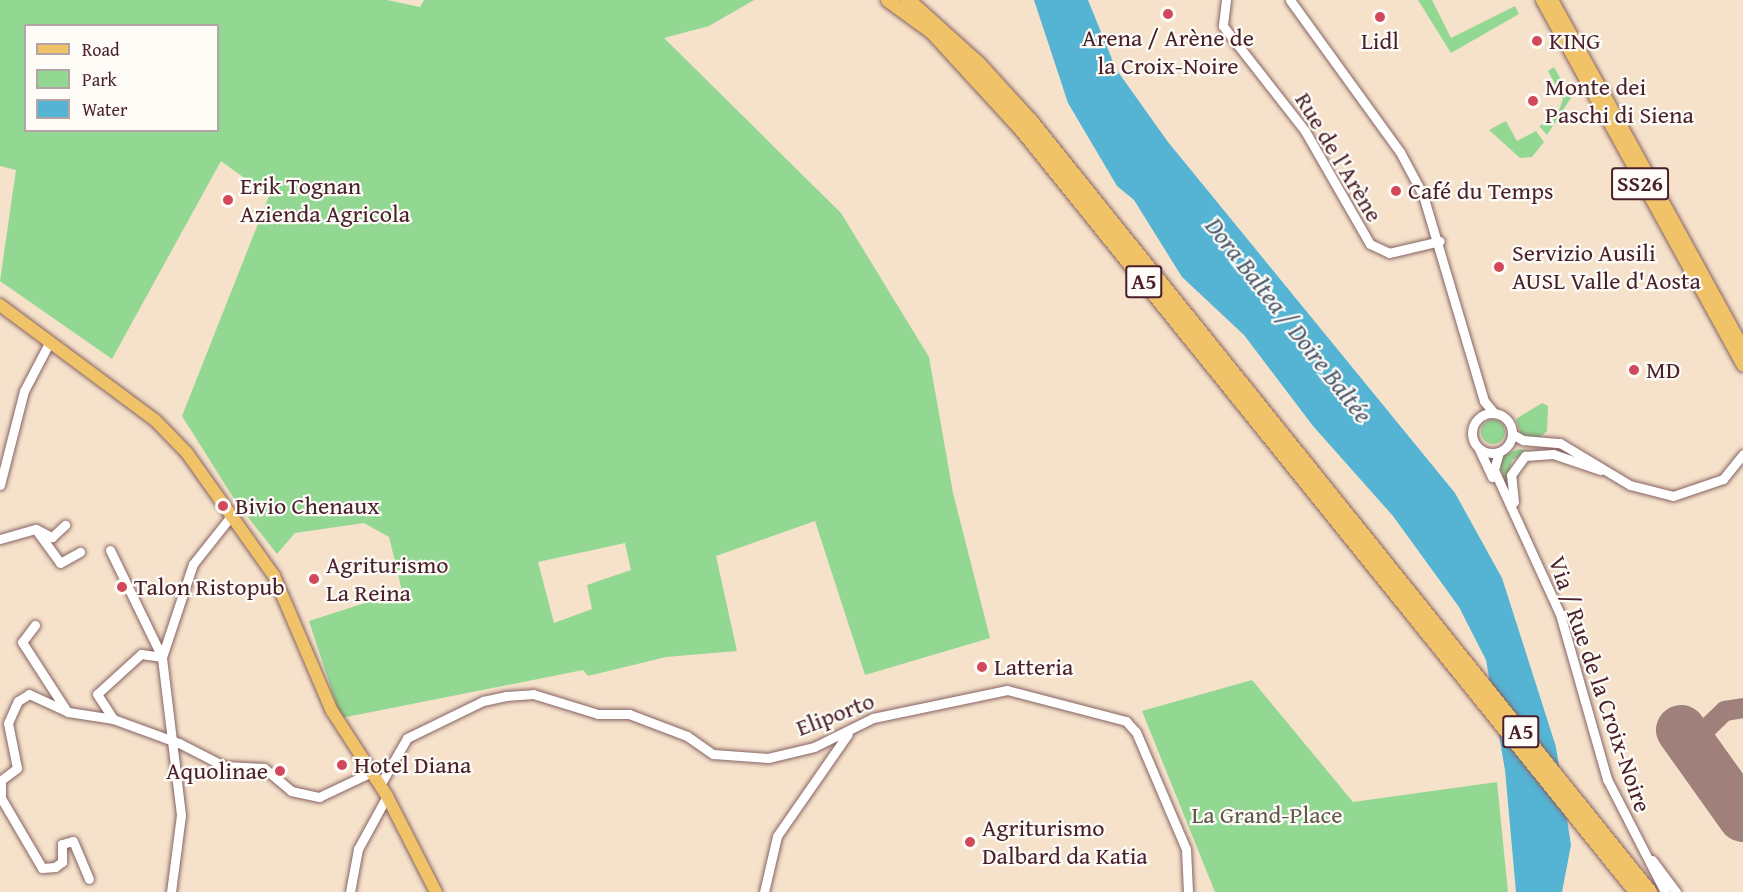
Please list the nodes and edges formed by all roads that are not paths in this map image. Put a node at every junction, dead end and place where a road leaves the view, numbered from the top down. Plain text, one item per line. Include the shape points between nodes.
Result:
1 (888, 0) edge
2 (908, 0) edge
3 (1226, 0) edge
4 (1290, 0) edge
5 (1542, 0) edge
6 (1552, 0) edge
7 (1440, 241) junction
8 (0, 305) edge
9 (48, 345) junction
10 (1743, 348) edge
11 (1743, 365) edge
12 (1484, 401) junction
13 (1494, 413) junction
14 (1480, 417) junction
15 (1512, 434) junction
16 (1479, 448) junction
17 (1502, 450) junction
18 (1743, 454) edge
19 (1739, 464) edge
20 (1601, 470) junction
21 (0, 485) edge
22 (231, 516) junction
23 (1518, 517) junction
24 (65, 525) dead end
25 (36, 529) junction
26 (1528, 539) junction
27 (0, 540) edge
28 (110, 550) dead end
29 (80, 552) dead end
30 (1389, 576) junction
31 (35, 625) dead end
32 (162, 657) junction
33 (68, 712) junction
34 (113, 719) junction
35 (850, 732) junction
36 (169, 741) junction
37 (372, 772) junction
38 (0, 781) edge
39 (380, 785) junction
40 (387, 796) junction
41 (1636, 841) junction
42 (89, 879) dead end
43 (171, 892) edge
44 (350, 892) edge
45 (436, 892) edge
46 (765, 892) edge
47 (1188, 892) edge
48 (1636, 892) edge
49 (1650, 892) edge
50 (1665, 892) edge
51 (1676, 892) edge

1 - 30 highway, A5 via 932,32 981,81
2 - 30 highway, A5 via 978,63 1031,121
3 - 7 street, Rue de l'Arène via 1222,19 1227,33 1305,131 1370,244 1389,254
4 - 7 street via 1400,152
5 - 11 main road, SS26
6 - 10 main road, SS26
7 - 12 street
8 - 9 main road
9 - 21 street via 24,391
9 - 22 main road via 173,436
12 - 13 street
12 - 14 street
13 - 14 street
13 - 15 street via 1509,422
14 - 16 street via 1472,432
15 - 17 street
15 - 20 street via 1523,440 1560,443
16 - 17 street
16 - 26 street, Via / Rue de la Croix-Noire
17 - 20 street via 1553,448
17 - 23 street, Via / Rue de la Croix-Noire via 1494,470
18 - 19 street
19 - 20 street via 1717,483 1673,496 1645,491
20 - 23 street via 1552,454 1525,456 1511,475
22 - 32 street via 193,564
22 - 37 main road via 290,605 332,711
23 - 26 street, Via / Rue de la Croix-Noire
24 - 25 street via 52,537
25 - 27 street
25 - 29 street via 60,563
26 - 41 street, Via / Rue de la Croix-Noire via 1577,664 1607,779
28 - 32 street
30 - 48 highway, A5
30 - 49 highway, A5
31 - 33 street via 22,642
32 - 34 street via 141,654 97,694
32 - 36 street
33 - 34 street
33 - 38 street via 29,693 18,701 8,723 18,768
34 - 36 street
35 - 39 street, Eliporto via 768,758 742,757 714,754 687,736 629,714 598,714 533,694 506,696 483,701 407,738
35 - 46 street via 777,836
35 - 47 street, Eliporto via 873,718 1007,690 1126,721 1149,753 1186,849
36 - 37 street via 224,766 264,768 291,791 319,797
36 - 43 street via 181,815
37 - 39 main road
38 - 42 street via 1,798 42,868 62,862 62,844 73,841
39 - 40 main road
40 - 44 street via 358,849
40 - 45 main road
41 - 50 street, Via / Rue de la Croix-Noire
41 - 51 street, Via / Rue de la Croix-Noire

